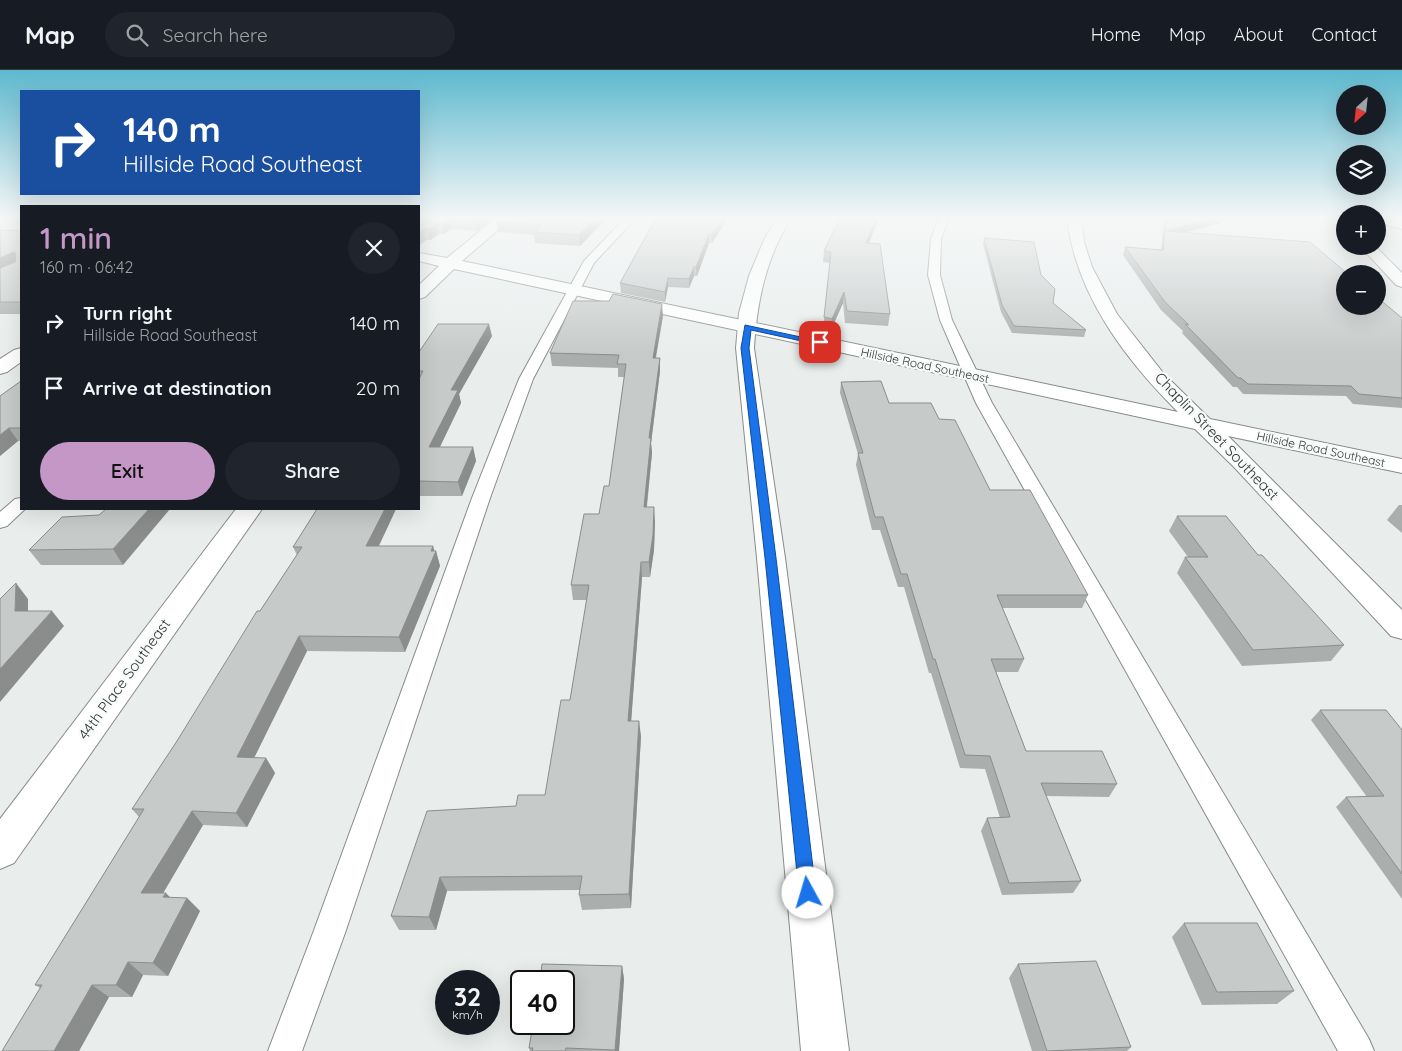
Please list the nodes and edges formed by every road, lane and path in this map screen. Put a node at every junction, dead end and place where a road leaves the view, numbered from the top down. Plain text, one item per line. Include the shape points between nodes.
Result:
1 (450, 264) joint
2 (587, 264) edge
3 (762, 264) edge
4 (935, 264) edge
5 (1084, 264) edge
6 (1384, 264) edge
7 (1402, 282) edge
8 (572, 290) junction
9 (420, 293) edge
10 (747, 327) junction
11 (20, 355) edge
12 (0, 368) edge
13 (970, 374) junction
14 (1205, 424) junction
15 (1402, 466) edge
16 (20, 504) edge
17 (248, 510) edge
18 (0, 522) edge
19 (1402, 628) edge
20 (0, 850) edge
21 (285, 1051) edge
22 (825, 1051) edge
23 (1356, 1051) edge

1 - 8 street, Hillside Road Southeast
1 - 9 street
2 - 8 lane
3 - 10 street
4 - 13 lane via 934,275 946,320
5 - 14 street, Chaplin Street Southeast via 1113,320 1163,384
6 - 7 street
8 - 10 street, Hillside Road Southeast
8 - 21 lane via 526,379 481,498
10 - 13 street, Hillside Road Southeast
10 - 22 street via 745,348
11 - 12 street
13 - 14 street, Hillside Road Southeast
13 - 23 lane
14 - 15 street, Hillside Road Southeast
14 - 19 street, Chaplin Street Southeast
16 - 18 lane
17 - 20 street, 44th Place Southeast

